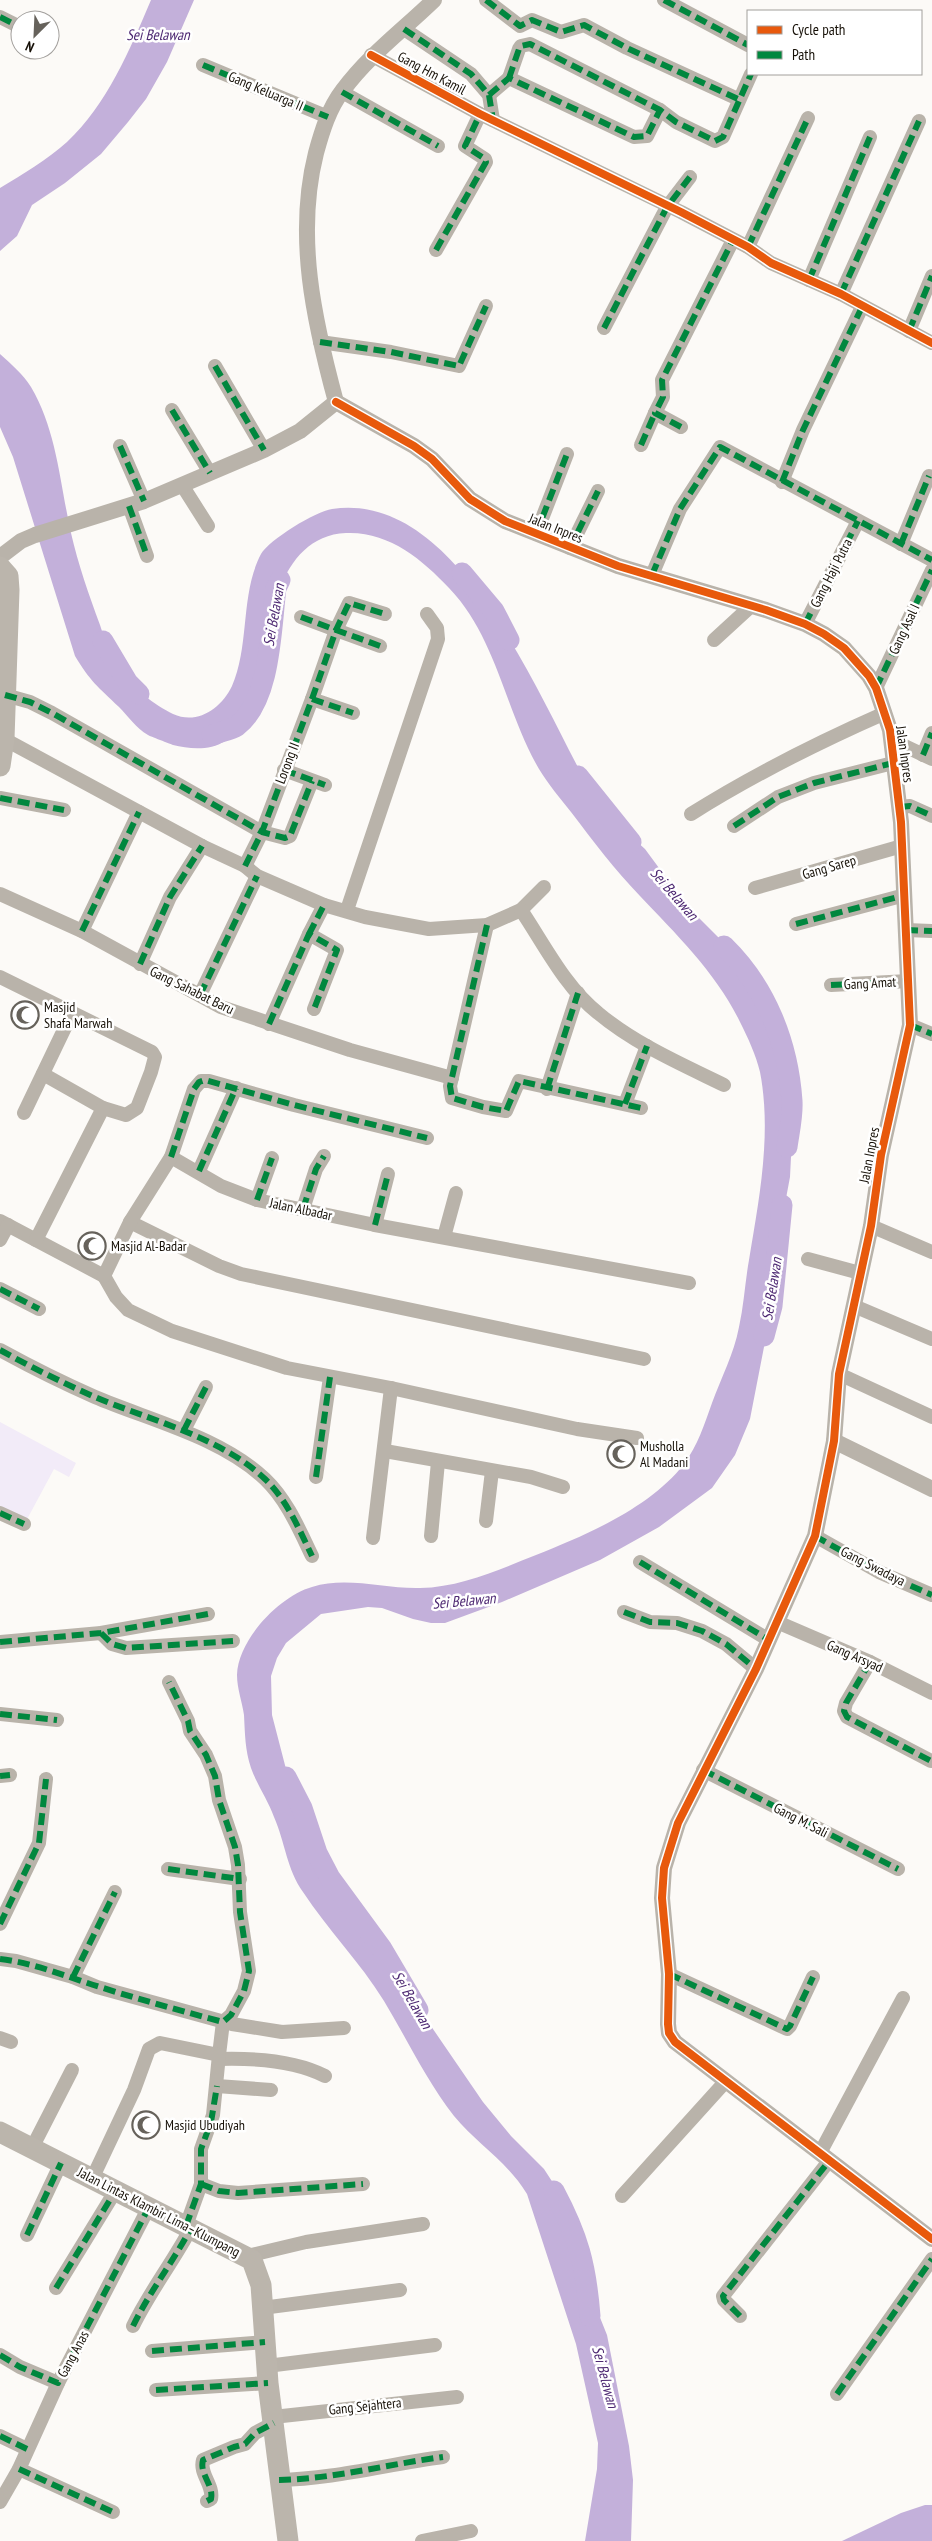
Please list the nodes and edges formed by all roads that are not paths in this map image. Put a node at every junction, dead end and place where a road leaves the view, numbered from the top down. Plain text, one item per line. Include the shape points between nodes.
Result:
1 (434, 0) edge
2 (486, 0) edge
3 (664, 0) edge
4 (404, 29) junction
5 (747, 44) edge
6 (371, 55) junction
7 (203, 64) dead end
8 (750, 75) edge
9 (509, 78) junction
10 (342, 92) junction
11 (489, 95) junction
12 (738, 100) junction
13 (660, 110) junction
14 (480, 114) junction
15 (328, 117) junction
16 (808, 118) dead end
17 (493, 120) junction
18 (919, 121) dead end
19 (870, 137) dead end
20 (438, 146) dead end
21 (690, 177) dead end
22 (667, 207) junction
23 (733, 240) junction
24 (748, 247) junction
25 (436, 250) dead end
26 (932, 276) edge
27 (809, 280) junction
28 (841, 294) junction
29 (486, 306) dead end
30 (862, 307) junction
31 (604, 328) dead end
32 (909, 331) junction
33 (320, 342) junction
34 (932, 342) edge
35 (215, 366) dead end
36 (336, 402) junction
37 (172, 410) dead end
38 (655, 413) junction
39 (680, 427) dead end
40 (641, 445) dead end
41 (120, 446) dead end
42 (264, 450) junction
43 (568, 454) dead end
44 (210, 473) junction
45 (929, 476) dead end
46 (782, 482) junction
47 (182, 485) junction
48 (598, 491) dead end
49 (137, 504) junction
50 (858, 521) junction
51 (208, 526) dead end
52 (536, 534) junction
53 (900, 544) junction
54 (570, 548) junction
55 (147, 556) dead end
56 (0, 557) edge
57 (932, 560) edge
58 (0, 567) edge
59 (932, 570) edge
60 (652, 575) junction
61 (750, 607) junction
62 (384, 614) dead end
63 (428, 614) dead end
64 (301, 617) dead end
65 (805, 624) junction
66 (336, 630) junction
67 (714, 640) dead end
68 (380, 646) dead end
69 (876, 688) junction
70 (5, 695) junction
71 (312, 698) junction
72 (353, 713) dead end
73 (885, 713) junction
74 (932, 734) edge
75 (4, 739) junction
76 (892, 740) junction
77 (927, 757) edge
78 (893, 763) junction
79 (0, 766) edge
80 (284, 770) junction
81 (0, 798) edge
82 (899, 807) junction
83 (64, 810) dead end
84 (138, 812) junction
85 (692, 814) dead end
86 (932, 816) edge
87 (734, 826) dead end
88 (262, 832) junction
89 (202, 846) junction
90 (902, 846) junction
91 (245, 866) junction
92 (257, 876) junction
93 (544, 887) dead end
94 (755, 888) dead end
95 (0, 894) edge
96 (905, 895) junction
97 (324, 905) junction
98 (347, 910) junction
99 (521, 910) junction
100 (796, 924) dead end
101 (487, 925) junction
102 (906, 930) junction
103 (932, 931) edge
104 (82, 932) junction
105 (309, 934) junction
106 (140, 964) junction
107 (0, 977) edge
108 (909, 981) junction
109 (831, 985) dead end
110 (578, 993) junction
111 (200, 995) junction
112 (314, 1009) dead end
113 (72, 1013) junction
114 (269, 1024) junction
115 (910, 1025) junction
116 (932, 1034) edge
117 (647, 1046) junction
118 (43, 1074) junction
119 (452, 1078) junction
120 (724, 1084) dead end
121 (236, 1088) junction
122 (548, 1089) junction
123 (625, 1104) junction
124 (103, 1108) junction
125 (641, 1108) dead end
126 (24, 1113) dead end
127 (426, 1138) dead end
128 (324, 1156) dead end
129 (171, 1157) junction
130 (272, 1158) dead end
131 (199, 1171) junction
132 (388, 1174) dead end
133 (456, 1193) dead end
134 (257, 1200) junction
135 (303, 1209) junction
136 (130, 1222) junction
137 (4, 1223) edge
138 (375, 1225) junction
139 (871, 1226) junction
140 (444, 1236) junction
141 (0, 1240) edge
142 (36, 1240) junction
143 (932, 1252) edge
144 (808, 1259) dead end
145 (860, 1273) junction
146 (104, 1276) junction
147 (689, 1283) dead end
148 (0, 1289) edge
149 (854, 1306) junction
150 (39, 1309) dead end
151 (932, 1339) edge
152 (0, 1350) edge
153 (644, 1359) dead end
154 (839, 1374) junction
155 (330, 1377) junction
156 (206, 1387) dead end
157 (391, 1388) junction
158 (932, 1417) edge
159 (184, 1430) junction
160 (637, 1438) dead end
161 (834, 1441) junction
162 (385, 1451) junction
163 (438, 1462) junction
164 (492, 1471) junction
165 (316, 1477) dead end
166 (563, 1487) dead end
167 (932, 1488) edge
168 (0, 1513) edge
169 (486, 1521) dead end
170 (24, 1524) dead end
171 (431, 1536) dead end
172 (815, 1536) junction
173 (373, 1538) dead end
174 (312, 1556) dead end
175 (640, 1562) dead end
176 (932, 1595) edge
177 (624, 1612) dead end
178 (208, 1614) dead end
179 (777, 1622) junction
180 (101, 1633) junction
181 (769, 1640) junction
182 (0, 1642) edge
183 (233, 1642) dead end
184 (870, 1662) junction
185 (756, 1669) junction
186 (169, 1682) dead end
187 (932, 1693) edge
188 (0, 1714) edge
189 (57, 1720) dead end
190 (931, 1761) edge
191 (703, 1770) junction
192 (46, 1779) dead end
193 (168, 1869) dead end
194 (898, 1869) dead end
195 (240, 1878) junction
196 (115, 1892) dead end
197 (0, 1924) edge
198 (0, 1959) edge
199 (669, 1974) junction
200 (73, 1977) junction
201 (813, 1978) dead end
202 (903, 1998) dead end
203 (223, 2022) junction
204 (344, 2028) dead end
205 (219, 2057) junction
206 (72, 2070) dead end
207 (325, 2076) dead end
208 (726, 2081) junction
209 (217, 2086) junction
210 (272, 2090) dead end
211 (0, 2132) edge
212 (32, 2148) junction
213 (824, 2157) junction
214 (61, 2162) junction
215 (92, 2179) junction
216 (201, 2184) junction
217 (363, 2184) dead end
218 (116, 2190) junction
219 (622, 2196) dead end
220 (149, 2207) junction
221 (423, 2224) dead end
222 (188, 2227) junction
223 (27, 2235) dead end
224 (932, 2239) edge
225 (246, 2256) junction
226 (932, 2259) edge
227 (56, 2288) dead end
228 (400, 2290) dead end
229 (262, 2308) junction
230 (740, 2316) dead end
231 (133, 2326) dead end
232 (265, 2342) junction
233 (435, 2345) dead end
234 (152, 2351) dead end
235 (0, 2355) edge
236 (268, 2375) junction
237 (58, 2383) junction
238 (156, 2390) dead end
239 (837, 2394) dead end
240 (457, 2397) dead end
241 (273, 2420) junction
242 (0, 2436) edge
243 (27, 2449) junction
244 (443, 2457) dead end
245 (19, 2469) junction
246 (279, 2480) junction
247 (207, 2501) dead end
248 (0, 2502) edge
249 (113, 2512) dead end
250 (471, 2531) dead end
251 (288, 2541) edge
252 (422, 2541) edge

1 - 4 street
2 - 12 street via 520,26 532,20 561,32 584,25
3 - 5 street
4 - 6 street
4 - 11 street via 458,63
6 - 10 street
6 - 14 street, Gang Hm Kamil
7 - 15 street, Gang Keluarga II
8 - 12 street
9 - 11 street
9 - 13 street via 639,138 647,136
9 - 13 street via 521,46 530,44
10 - 15 street
10 - 20 street
11 - 17 street
12 - 13 street via 723,137 715,141 676,122
14 - 17 street, Gang Hm Kamil
14 - 25 street via 465,146 486,162
15 - 33 street via 310,179 306,226
16 - 24 street
17 - 22 street, Gang Hm Kamil
18 - 28 street
19 - 27 street
21 - 22 street
22 - 23 street, Gang Hm Kamil
22 - 31 street
23 - 24 street, Gang Hm Kamil
23 - 38 street via 665,374 663,397
24 - 27 street, Gang Hm Kamil via 771,263
26 - 32 street
27 - 28 street, Gang Hm Kamil
28 - 30 street, Gang Hm Kamil
29 - 33 street via 459,366
30 - 32 street, Gang Hm Kamil
30 - 46 street via 803,430
32 - 34 street, Gang Hm Kamil
33 - 36 street
35 - 42 street
36 - 42 street via 300,431
36 - 52 street, Jalan Inpres via 414,446 432,459 470,499 488,511
37 - 44 street
38 - 39 street
38 - 40 street
41 - 49 street
42 - 44 street
43 - 52 street
44 - 47 street
45 - 53 street
46 - 50 street
46 - 60 street via 720,447 680,509
47 - 49 street
47 - 51 street
48 - 54 street
49 - 55 street
49 - 56 street via 35,535
50 - 53 street
50 - 65 street, Gang Haji Putra
52 - 54 street, Jalan Inpres
53 - 57 street
54 - 60 street, Jalan Inpres
58 - 70 main road via 8,576 9,590
59 - 69 street, Gang Asal I
60 - 61 street, Jalan Inpres
61 - 65 street, Jalan Inpres
61 - 67 street
62 - 66 street, Lorong II via 349,603
63 - 98 street via 437,628 438,639
64 - 66 street
65 - 69 street, Jalan Inpres via 844,648
66 - 68 street
66 - 71 street, Lorong II
69 - 73 street, Jalan Inpres
70 - 75 main road
70 - 88 street via 52,713
71 - 72 street
71 - 80 street, Lorong II
73 - 76 street, Jalan Inpres
73 - 85 street via 827,738 735,786
74 - 77 street
75 - 79 main road
75 - 84 street
76 - 77 street
76 - 78 street, Jalan Inpres
78 - 82 street, Jalan Inpres
78 - 87 street via 814,783 778,797
80 - 88 street, Lorong II
80 - 88 street via 318,783 290,836 285,838
81 - 83 street
82 - 86 street via 910,806
82 - 90 street, Jalan Inpres
84 - 89 street
84 - 104 street
88 - 91 street, Lorong II
89 - 91 street
89 - 106 street via 170,897
90 - 94 street, Gang Sarep
90 - 96 street, Jalan Inpres
91 - 92 street
92 - 97 street
92 - 111 street
93 - 99 street
95 - 104 street, Gang Sahabat Baru
96 - 100 street
96 - 102 street, Jalan Inpres
97 - 98 street
97 - 105 street
98 - 101 street via 365,917 429,929
99 - 101 street
99 - 110 street
101 - 119 street
102 - 103 street
102 - 108 street, Jalan Inpres
104 - 106 street, Gang Sahabat Baru
105 - 112 street via 337,950
105 - 114 street
106 - 111 street, Gang Sahabat Baru
107 - 113 street
108 - 109 street, Gang Amat
108 - 115 street, Jalan Inpres
110 - 117 street via 597,1013
110 - 122 street
111 - 114 street, Gang Sahabat Baru via 221,1007
113 - 118 street
113 - 124 street via 152,1052 155,1057 136,1108 121,1115
114 - 119 street, Gang Sahabat Baru
115 - 116 street
115 - 139 street, Jalan Inpres via 881,1155
117 - 120 street
117 - 123 street
118 - 124 street
118 - 126 street
119 - 122 street via 452,1098 501,1111 509,1108 519,1081
121 - 127 street
121 - 129 street via 205,1080 199,1082
121 - 131 street
122 - 123 street
123 - 125 street
124 - 142 street
128 - 135 street
129 - 131 street, Jalan Albadar
129 - 136 street
130 - 134 street
131 - 134 street, Jalan Albadar via 221,1186
132 - 138 street
133 - 140 street
134 - 135 street, Jalan Albadar
135 - 138 street, Jalan Albadar
136 - 146 street
136 - 153 street via 241,1274
137 - 141 street
137 - 142 street
138 - 140 street, Jalan Albadar
139 - 143 street
139 - 145 street, Jalan Inpres
140 - 147 street, Jalan Albadar
142 - 146 street
144 - 145 street
145 - 149 street, Jalan Inpres
146 - 155 street via 128,1310 172,1331 287,1368
148 - 150 street
149 - 151 street
149 - 154 street, Jalan Inpres
152 - 159 street via 96,1397
154 - 158 street
154 - 161 street, Jalan Inpres
155 - 157 street
155 - 165 street
156 - 159 street
157 - 160 street via 577,1429
157 - 162 street
159 - 174 street via 241,1461 264,1478 290,1511
161 - 167 street
161 - 172 street, Jalan Inpres
162 - 163 street
162 - 173 street
163 - 164 street
163 - 171 street
164 - 166 street via 531,1477
164 - 169 street
168 - 170 street
172 - 176 street, Gang Swadaya via 879,1572
172 - 179 street, Jalan Inpres
175 - 181 street
177 - 185 street via 650,1622 677,1623 702,1631 726,1644
178 - 180 street
179 - 181 street, Jalan Inpres
179 - 184 street, Gang Arsyad
180 - 182 street
180 - 183 street via 112,1644 126,1648
181 - 185 street, Jalan Inpres
184 - 187 street, Gang Arsyad
184 - 190 street via 846,1703 847,1718
185 - 191 street, Jalan Inpres
186 - 195 street via 190,1731 215,1776 218,1800 235,1847
188 - 189 street
191 - 194 street, Gang M. Sali
191 - 199 street, Jalan Inpres via 678,1823 664,1868 662,1898
192 - 197 street via 40,1843
193 - 195 street
195 - 203 street via 240,1912 249,1971 244,1992
196 - 200 street
198 - 200 street
199 - 201 street via 787,2029
199 - 208 street, Jalan Inpres via 669,2033 686,2051
200 - 203 street via 97,1987
202 - 213 street
203 - 204 street via 282,2032
203 - 205 street
205 - 207 street via 298,2066
205 - 209 street
205 - 215 street via 154,2044
206 - 212 street
208 - 213 street, Jalan Inpres
208 - 219 street
209 - 210 street
209 - 216 street via 211,2122 201,2149
211 - 212 main road, Jalan Lintas Klambir Lima–Klumpang
212 - 214 main road, Jalan Lintas Klambir Lima–Klumpang
213 - 224 street, Jalan Inpres
213 - 230 street via 723,2296
214 - 215 main road, Jalan Lintas Klambir Lima–Klumpang
214 - 223 street
215 - 218 main road, Jalan Lintas Klambir Lima–Klumpang
216 - 217 street via 219,2191 238,2193
216 - 222 street
218 - 220 main road, Jalan Lintas Klambir Lima–Klumpang
218 - 227 street
220 - 222 main road, Jalan Lintas Klambir Lima–Klumpang
220 - 237 street, Gang Anas
221 - 225 street via 306,2242
222 - 225 main road, Jalan Lintas Klambir Lima–Klumpang
222 - 231 street via 177,2253 146,2299
225 - 229 main road, Jalan Lintas Klambir Lima–Klumpang via 252,2260 257,2274
226 - 239 street
228 - 229 street
229 - 232 main road, Jalan Lintas Klambir Lima–Klumpang
232 - 234 street
232 - 236 main road, Jalan Lintas Klambir Lima–Klumpang
233 - 236 street
235 - 237 street
236 - 238 street
236 - 241 main road, Jalan Lintas Klambir Lima–Klumpang
237 - 243 street, Gang Anas
240 - 241 street, Gang Sejahtera
241 - 246 main road, Jalan Lintas Klambir Lima–Klumpang
241 - 247 street via 245,2444 203,2460 202,2468 212,2494
242 - 243 street
243 - 245 street, Gang Anas
244 - 246 street via 318,2478
245 - 248 street, Gang Anas
245 - 249 street
246 - 251 main road, Jalan Lintas Klambir Lima–Klumpang
250 - 252 street

